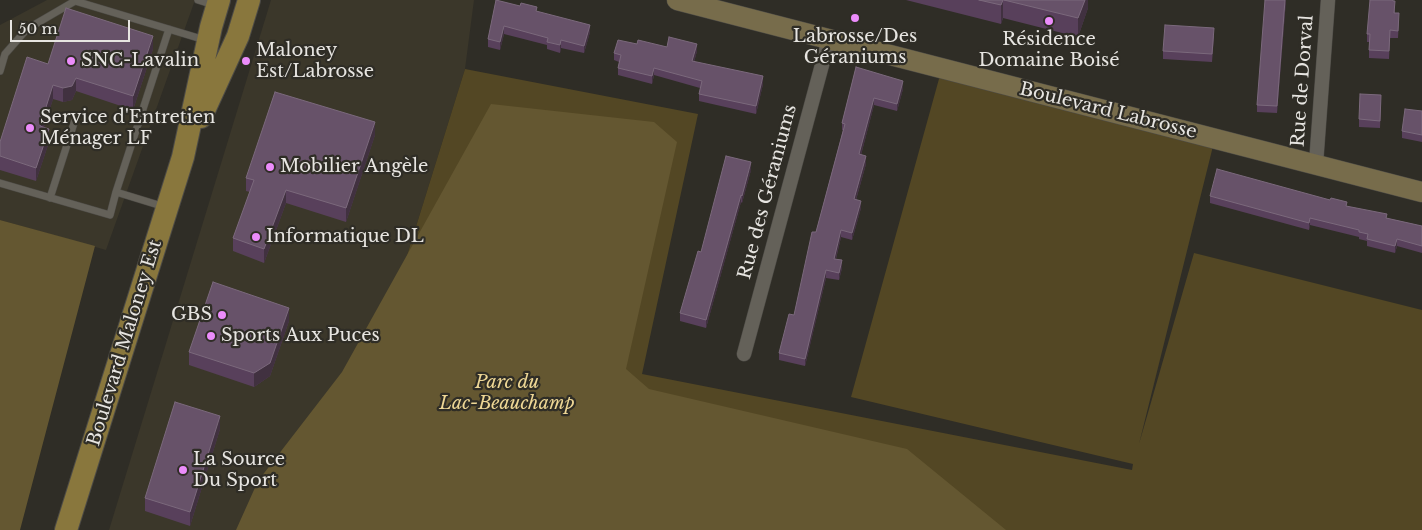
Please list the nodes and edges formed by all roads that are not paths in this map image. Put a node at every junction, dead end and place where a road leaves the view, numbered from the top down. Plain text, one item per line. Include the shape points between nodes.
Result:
1 (249, 0) edge
2 (677, 0) edge
3 (1328, 0) edge
4 (211, 2) edge
5 (169, 30) junction
6 (830, 39) junction
7 (208, 41) junction
8 (0, 71) edge
9 (75, 120) dead end
10 (184, 157) junction
11 (1316, 164) junction
12 (0, 183) edge
13 (116, 192) junction
14 (1422, 192) edge
15 (50, 198) junction
16 (168, 208) junction
17 (744, 354) dead end
18 (66, 530) edge

1 - 10 main road, Boulevard Maloney Est via 238,36
2 - 6 main road, Boulevard Labrosse
3 - 11 street, Rue de Dorval
4 - 7 main road, Boulevard Maloney Est
5 - 7 lane
5 - 8 lane via 75,1 27,29 5,54
5 - 13 lane
6 - 11 main road, Boulevard Labrosse
6 - 17 street, Rue des Géraniums
7 - 10 main road, Boulevard Maloney Est
9 - 15 lane
10 - 16 main road, Boulevard Maloney Est
11 - 14 main road, Boulevard Labrosse
12 - 15 lane
13 - 15 lane via 110,215
13 - 16 lane
16 - 18 main road, Boulevard Maloney Est

